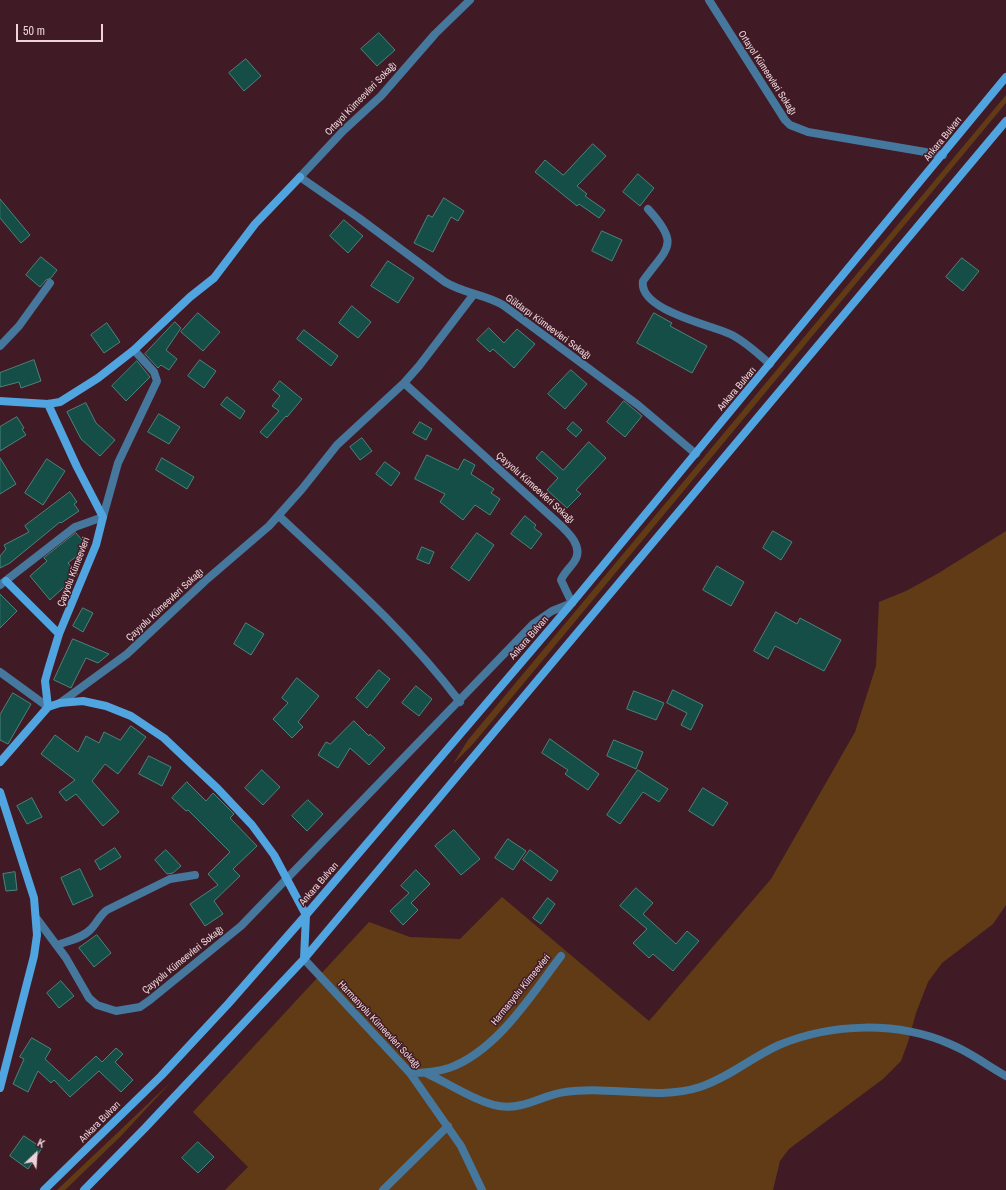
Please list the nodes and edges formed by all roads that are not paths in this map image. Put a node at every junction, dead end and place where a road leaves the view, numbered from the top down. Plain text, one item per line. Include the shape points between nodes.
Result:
1 (470, 0) edge
2 (709, 0) edge
3 (1006, 77) edge
4 (1006, 121) edge
5 (943, 155) junction
6 (300, 177) junction
7 (648, 209) dead end
8 (50, 283) dead end
9 (474, 294) junction
10 (0, 346) edge
11 (134, 350) junction
12 (770, 364) junction
13 (404, 383) junction
14 (0, 401) edge
15 (48, 404) junction
16 (696, 454) junction
17 (279, 516) junction
18 (103, 517) junction
19 (3, 583) edge
20 (572, 603) junction
21 (59, 634) junction
22 (0, 672) edge
23 (460, 702) junction
24 (60, 703) junction
25 (48, 707) junction
26 (0, 762) edge
27 (0, 792) edge
28 (195, 875) dead end
29 (287, 879) junction
30 (306, 915) junction
31 (37, 919) junction
32 (57, 945) junction
33 (561, 956) dead end
34 (304, 960) junction
35 (410, 1072) junction
36 (426, 1073) junction
37 (1006, 1076) edge
38 (0, 1088) edge
39 (448, 1126) junction
40 (44, 1190) edge
41 (84, 1190) edge
42 (383, 1190) edge
43 (482, 1190) edge

1 - 6 street, Ortayol Kümeevleri Sokağı via 435,34 381,96
2 - 5 street, Ortayol Kümeevleri Sokağı via 790,125 808,132
3 - 5 main road, Ankara Bulvarı
4 - 34 main road
5 - 12 main road, Ankara Bulvarı
6 - 9 street, Güldarpı Kümeevleri Sokağı via 428,271 459,290
6 - 11 main road via 255,224 214,278
7 - 12 street via 665,229 668,245 643,281 644,292 679,316 731,335
8 - 10 street via 19,326
9 - 13 street, Çayyolu Kümeevleri Sokağı via 436,346
9 - 16 street, Güldarpı Kümeevleri Sokağı via 504,305 638,406
11 - 15 main road via 71,397
11 - 18 street via 154,372 157,381 118,463
12 - 16 main road, Ankara Bulvarı
13 - 17 street, Çayyolu Kümeevleri Sokağı via 337,445
13 - 20 street, Çayyolu Kümeevleri Sokağı via 573,539 578,551 577,557 560,580
14 - 15 main road
15 - 18 main road
16 - 20 main road, Ankara Bulvarı
17 - 23 street via 394,624
17 - 24 street, Çayyolu Kümeevleri Sokağı via 127,654
18 - 19 street via 75,527
18 - 21 main road, Çayyolu Kümeevleri via 90,562
19 - 21 main road
20 - 23 street, Çayyolu Kümeevleri Sokağı via 552,611 533,624
20 - 30 main road, Ankara Bulvarı
21 - 25 main road, Çayyolu Kümeevleri via 45,681
22 - 25 street
23 - 29 street, Çayyolu Kümeevleri Sokağı
24 - 25 main road, Çayyolu Kümeevleri Sokağı
24 - 29 main road, Çayyolu Kümeevleri Sokağı via 83,701 101,704 132,716 154,730 197,768 252,826
25 - 26 main road
27 - 31 main road, Çayyolu Kümeevleri Sokağı via 34,898
28 - 32 street via 170,879 107,910 84,935
29 - 30 main road, Çayyolu Kümeevleri Sokağı
29 - 32 street, Çayyolu Kümeevleri Sokağı via 223,942 140,1007 116,1011 97,1005 83,989
30 - 34 main road
30 - 40 main road, Ankara Bulvarı via 161,1076
31 - 32 street, Çayyolu Kümeevleri Sokağı
31 - 38 main road, Çayyolu Kümeevleri Sokağı via 34,956
33 - 36 street, Harmanyolu Kümeevleri via 502,1031 460,1063
34 - 35 street, Harmanyolu Kümeevleri Sokağı
34 - 41 main road
35 - 36 street, Harmanyolu Kümeevleri
35 - 39 street, Harmanyolu Kümeevleri Sokağı
36 - 37 street, Harmanyolu Kümeevleri Sokağı via 482,1100 510,1107 566,1092 672,1092 700,1087 800,1037 819,1032 867,1028 908,1031 929,1036 952,1044
39 - 42 street
39 - 43 street, Harmanyolu Kümeevleri Sokağı via 468,1158

